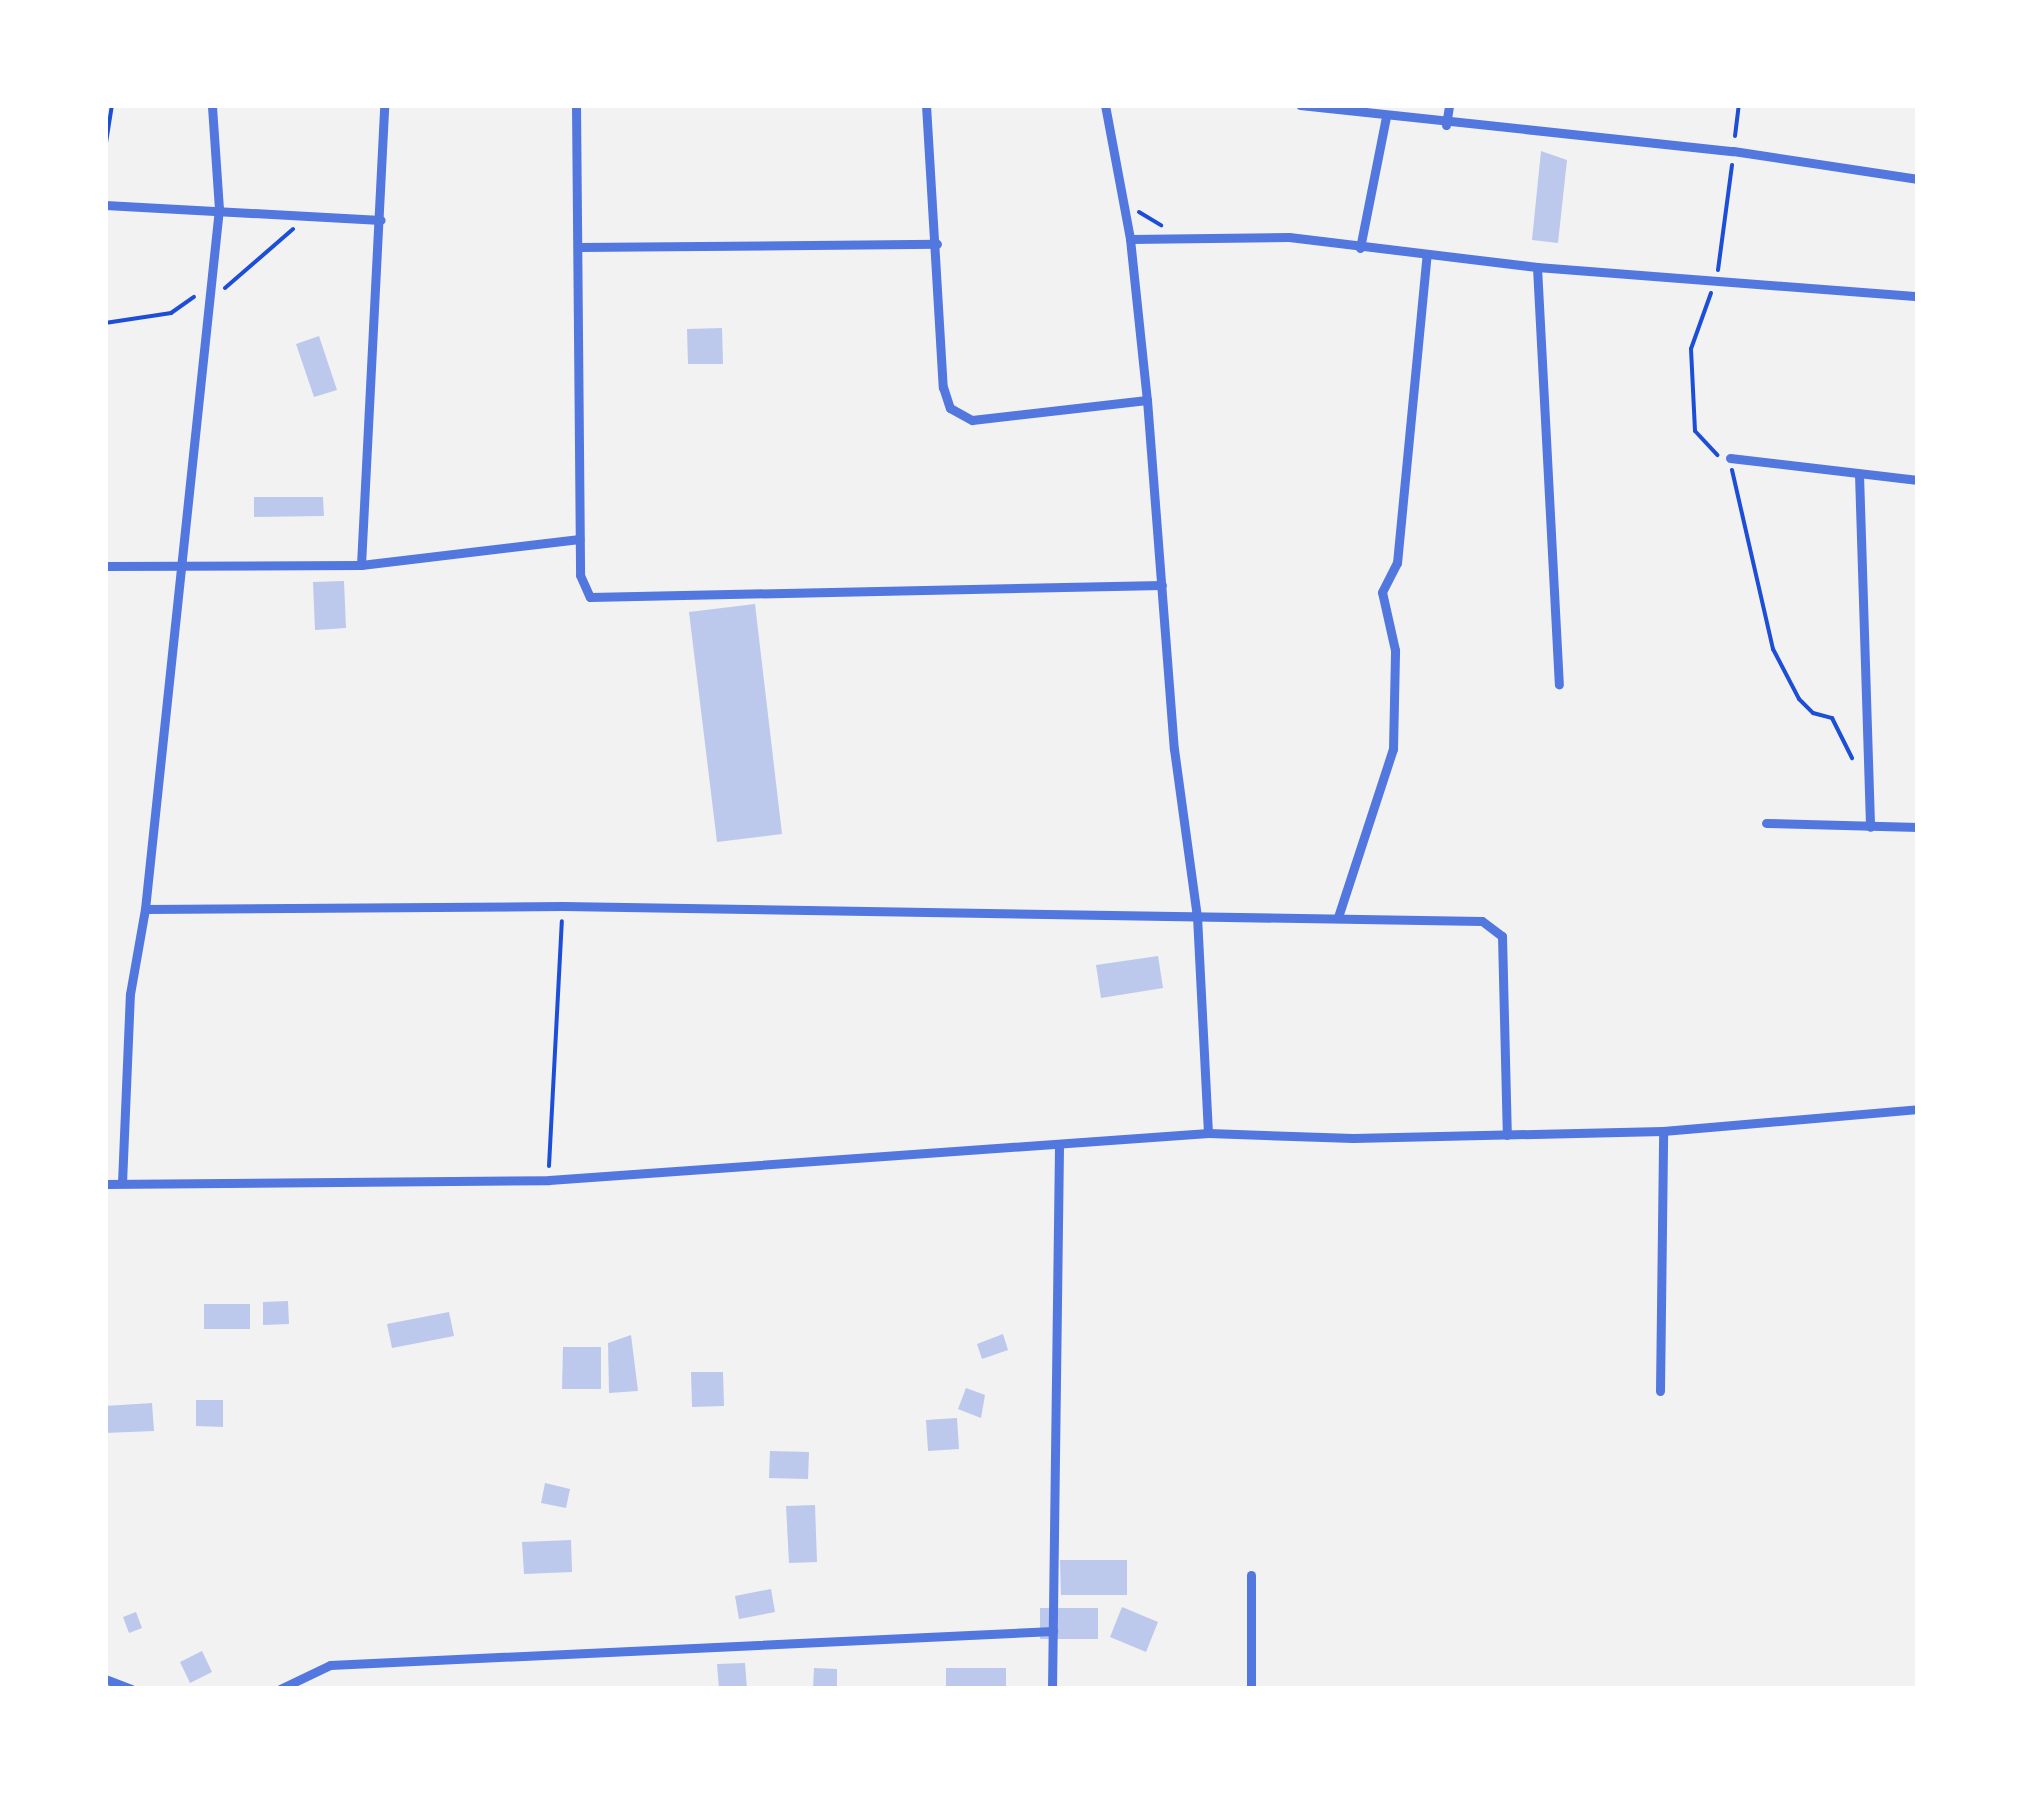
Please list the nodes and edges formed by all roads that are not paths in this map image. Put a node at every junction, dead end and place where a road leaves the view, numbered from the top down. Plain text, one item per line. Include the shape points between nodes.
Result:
1 (212, 105) edge
2 (384, 105) edge
3 (576, 105) edge
4 (926, 105) edge
5 (1105, 105) edge
6 (1300, 105) edge
7 (1448, 105) edge
8 (1386, 117) junction
9 (1446, 125) junction
10 (1918, 179) edge
11 (105, 205) edge
12 (219, 209) junction
13 (381, 220) junction
14 (1130, 238) junction
15 (937, 244) junction
16 (578, 247) junction
17 (1360, 248) junction
18 (1426, 254) junction
19 (1537, 267) junction
20 (1918, 296) edge
21 (1147, 400) junction
22 (1730, 458) road end
23 (1860, 474) junction
24 (1918, 480) edge
25 (579, 538) junction
26 (360, 565) junction
27 (105, 566) edge
28 (177, 566) junction
29 (1162, 585) junction
30 (1559, 684) dead end
31 (1766, 824) dead end
32 (1918, 826) edge
33 (1870, 828) junction
34 (144, 910) junction
35 (1197, 916) junction
36 (1338, 916) junction
37 (1918, 1108) edge
38 (1663, 1131) junction
39 (1208, 1134) junction
40 (1508, 1135) junction
41 (1059, 1145) junction
42 (122, 1182) junction
43 (105, 1184) edge
44 (1660, 1391) dead end
45 (1251, 1575) dead end
46 (1052, 1631) junction
47 (105, 1679) edge
48 (131, 1689) edge
49 (280, 1689) edge
50 (1052, 1689) edge
51 (1250, 1689) edge

1 - 12 street
2 - 13 street
3 - 16 street
4 - 15 street
5 - 14 street
6 - 8 street
7 - 9 street
8 - 9 street
8 - 17 street
9 - 10 street via 1734,151
11 - 12 street
12 - 13 street
12 - 28 street
13 - 26 street
14 - 17 street via 1289,238
14 - 21 street
15 - 16 street
15 - 21 street via 943,387 950,408 972,420
16 - 25 street
17 - 18 street
18 - 19 street
18 - 36 street via 1397,564 1382,592 1395,650 1393,749
19 - 20 street
19 - 30 street
21 - 29 street
22 - 23 street
23 - 24 street
23 - 33 street
25 - 26 street
25 - 29 street via 580,575 590,597 607,599
26 - 28 street
27 - 28 street
28 - 34 street
29 - 35 street via 1174,749
31 - 33 street
32 - 33 street
34 - 35 street via 563,906
34 - 42 street via 130,994
35 - 36 street
35 - 39 street
36 - 40 street via 1482,921 1502,936
37 - 38 street
38 - 40 street
38 - 44 street
39 - 40 street
39 - 41 street
41 - 42 street via 548,1180
41 - 46 street
42 - 43 street
45 - 51 street
46 - 49 street via 330,1665
46 - 50 street
47 - 48 street

